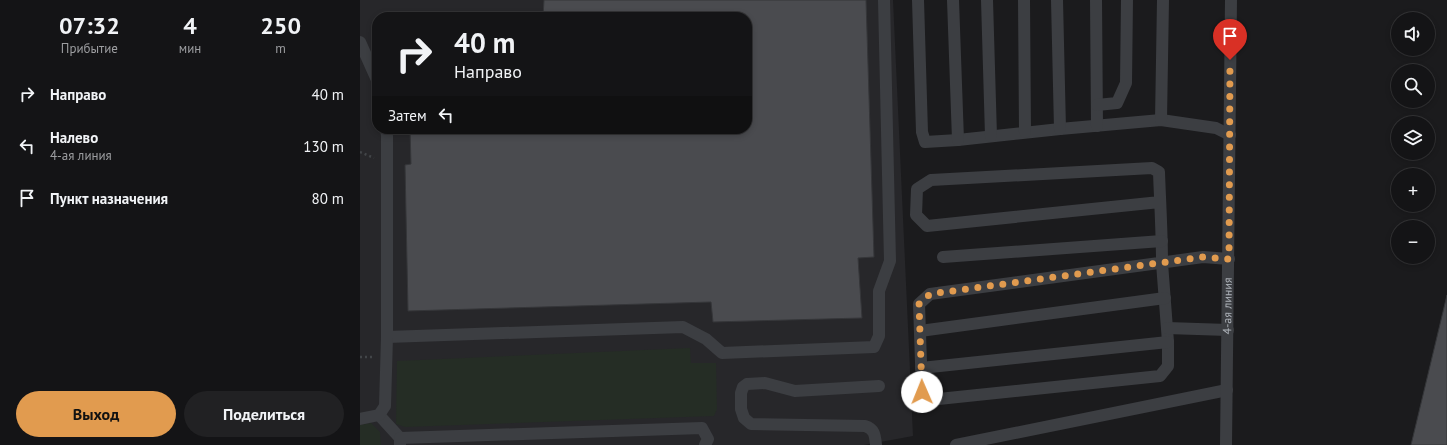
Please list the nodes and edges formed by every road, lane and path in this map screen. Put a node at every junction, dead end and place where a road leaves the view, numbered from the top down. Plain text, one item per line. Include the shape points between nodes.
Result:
1 (884, 0) edge
2 (918, 0) edge
3 (953, 0) edge
4 (987, 0) edge
5 (1024, 0) edge
6 (1057, 0) edge
7 (1096, 0) edge
8 (1128, 0) edge
9 (1163, 0) edge
10 (1231, 0) edge
11 (360, 42) edge
12 (372, 69) edge
13 (1097, 105) junction
14 (1161, 120) junction
15 (1097, 126) junction
16 (1060, 129) junction
17 (1025, 132) junction
18 (387, 134) edge
19 (1230, 135) junction
20 (991, 136) junction
21 (958, 140) junction
22 (1160, 202) junction
23 (1162, 241) junction
24 (943, 257) dead end
25 (1229, 259) junction
26 (1162, 263) junction
27 (1165, 298) junction
28 (1167, 328) junction
29 (1228, 330) junction
30 (920, 331) junction
31 (387, 337) junction
32 (1168, 342) junction
33 (921, 368) junction
34 (879, 386) dead end
35 (1227, 390) junction
36 (379, 415) junction
37 (360, 419) edge
38 (400, 442) edge
39 (705, 445) edge
40 (876, 445) edge
41 (956, 445) edge
42 (1226, 445) edge

1 - 31 street via 890,261 879,291 880,336 874,347 722,353 706,339 683,327
2 - 21 street via 922,132 925,142
3 - 21 street
4 - 20 street
5 - 17 street
6 - 16 street
7 - 13 street
8 - 13 street via 1126,83 1117,103
9 - 14 street
10 - 19 street, 4-ая линия
11 - 12 street
13 - 15 street
14 - 15 street
14 - 19 street via 1216,128
15 - 16 street
16 - 17 street
17 - 20 street
18 - 31 street
19 - 25 street, 4-ая линия
20 - 21 street
22 - 22 street via 1159,172 1152,168 931,180 916,189 916,215 927,226
22 - 23 street
23 - 24 street
23 - 26 street
25 - 26 street via 1203,257
25 - 29 street, 4-ая линия
26 - 27 street
26 - 30 street via 930,294 919,304
27 - 28 street
27 - 30 street
28 - 29 street
28 - 32 street
29 - 35 street, 4-ая линия
30 - 33 street
31 - 36 street via 385,406
32 - 33 street
32 - 33 street via 1168,366 1160,376 928,400 922,392
34 - 40 street via 795,391 766,383 754,383 743,387 740,400 744,418 751,424 865,426 874,432
35 - 41 street
35 - 42 street, 4-ая линия
36 - 37 street
36 - 38 street
38 - 39 street via 702,428 708,439

